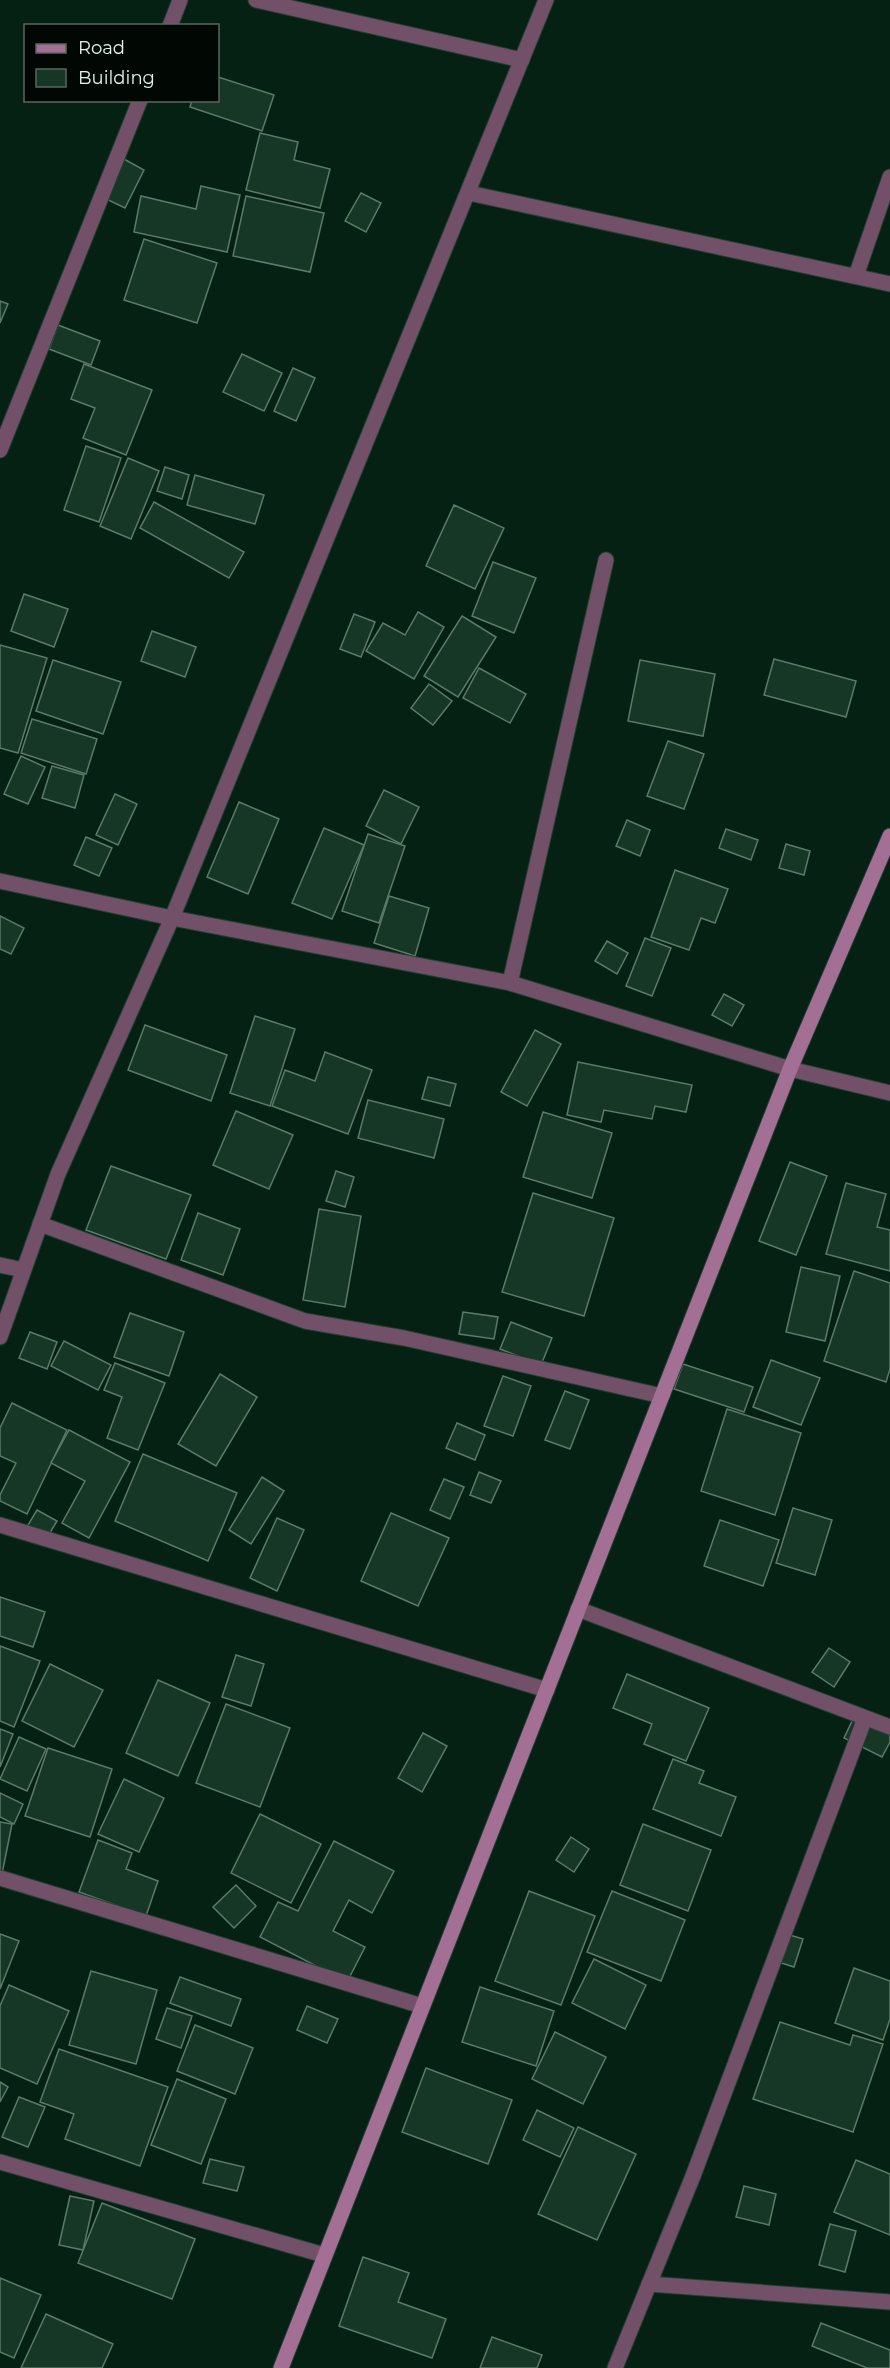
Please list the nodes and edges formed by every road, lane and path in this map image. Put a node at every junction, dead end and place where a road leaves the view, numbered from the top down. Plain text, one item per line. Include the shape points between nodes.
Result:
1 (180, 0) edge
2 (256, 0) edge
3 (546, 0) edge
4 (171, 24) edge
5 (522, 60) junction
6 (139, 102) edge
7 (890, 177) edge
8 (469, 193) junction
9 (856, 276) junction
10 (890, 284) edge
11 (0, 450) edge
12 (606, 560) dead end
13 (890, 836) edge
14 (0, 881) edge
15 (172, 918) junction
16 (510, 983) junction
17 (790, 1069) junction
18 (890, 1094) edge
19 (40, 1224) junction
20 (0, 1265) edge
21 (23, 1270) junction
22 (0, 1337) edge
23 (662, 1396) junction
24 (0, 1525) edge
25 (578, 1609) junction
26 (547, 1690) junction
27 (865, 1719) junction
28 (890, 1726) edge
29 (0, 1878) edge
30 (423, 2006) junction
31 (0, 2163) edge
32 (324, 2255) junction
33 (649, 2284) junction
34 (890, 2302) edge
35 (281, 2368) edge
36 (615, 2368) edge

1 - 4 street
2 - 5 street
3 - 5 street
5 - 8 street
6 - 11 street
7 - 9 street
8 - 9 street
8 - 15 street
9 - 10 street
12 - 16 street
13 - 17 street
14 - 15 street
15 - 16 street
15 - 19 street via 58,1174
16 - 17 street
17 - 18 street
17 - 23 street
19 - 21 street
19 - 23 street via 305,1321 404,1338
20 - 21 street
21 - 22 street
23 - 25 street
24 - 26 street
25 - 26 street
25 - 27 street
26 - 30 street
27 - 28 street
27 - 33 street
29 - 30 street
30 - 32 street
31 - 32 street
32 - 35 street
33 - 34 street
33 - 36 street

